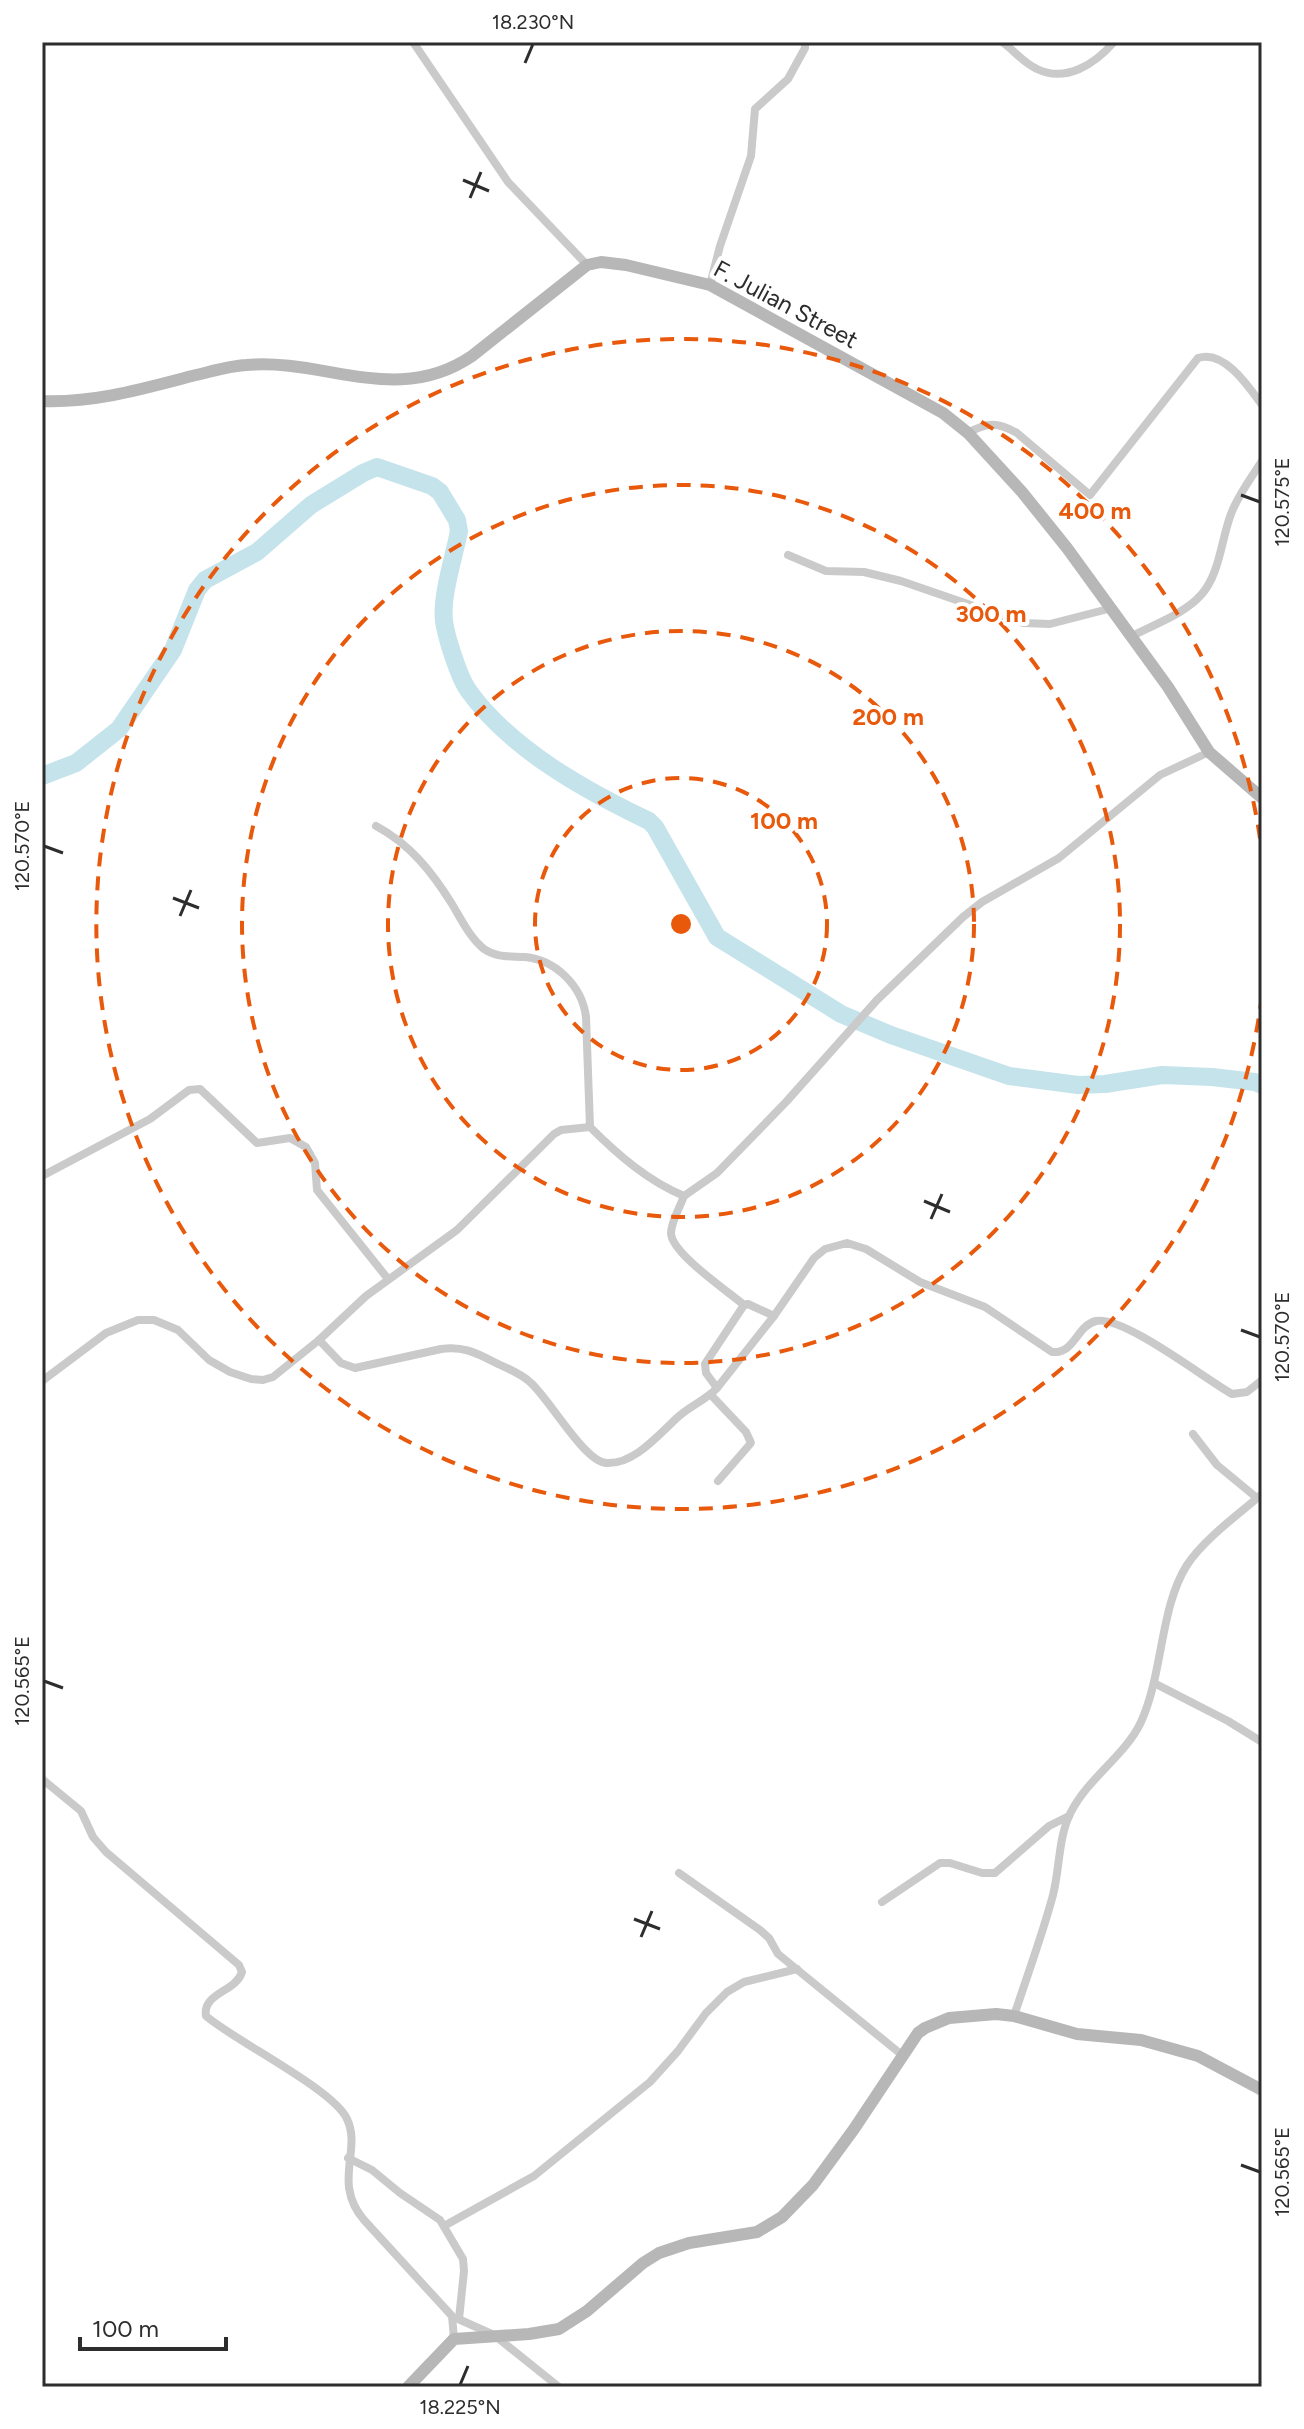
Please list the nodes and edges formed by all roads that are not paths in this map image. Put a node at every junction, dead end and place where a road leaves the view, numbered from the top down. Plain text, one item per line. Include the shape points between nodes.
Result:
1 (413, 42) edge
2 (805, 42) edge
3 (1002, 42) edge
4 (1114, 42) edge
5 (587, 265) junction
6 (710, 285) junction
7 (42, 401) edge
8 (1262, 405) edge
9 (968, 433) junction
10 (1262, 461) edge
11 (788, 555) dead end
12 (1112, 608) junction
13 (1132, 636) junction
14 (1209, 752) junction
15 (1262, 798) edge
16 (376, 826) dead end
17 (590, 1127) junction
18 (42, 1176) edge
19 (684, 1196) junction
20 (388, 1279) junction
21 (744, 1305) junction
22 (774, 1316) junction
23 (319, 1340) junction
24 (1262, 1380) edge
25 (42, 1381) edge
26 (714, 1391) junction
27 (1193, 1434) dead end
28 (718, 1481) dead end
29 (1259, 1496) edge
30 (1154, 1683) junction
31 (1262, 1742) edge
32 (42, 1779) edge
33 (1069, 1816) junction
34 (679, 1873) dead end
35 (882, 1902) dead end
36 (797, 1969) junction
37 (1014, 2016) junction
38 (902, 2055) junction
39 (1262, 2090) edge
40 (348, 2158) junction
41 (444, 2226) junction
42 (455, 2317) junction
43 (494, 2335) junction
44 (454, 2339) junction
45 (408, 2387) edge
46 (559, 2387) edge

1 - 5 street via 508,182
2 - 6 street via 788,79 755,109 751,156
3 - 4 street via 1037,70 1065,75
5 - 6 street, F. Julian Street via 626,265
5 - 7 street via 472,356 441,374 366,379 249,364 109,397
6 - 9 street, F. Julian Street via 943,413
8 - 9 street via 1223,362 1198,358 1090,495 1005,426 984,423
9 - 12 street, F. Julian Street via 1022,492
10 - 13 street via 1231,513 1204,592 1171,617
11 - 12 street via 826,571 864,572 901,581 1023,623 1050,624
12 - 13 street, F. Julian Street
13 - 14 street, F. Julian Street
14 - 15 street, F. Julian Street
14 - 19 street via 1160,775 1059,858 982,902 939,938 717,1173
16 - 17 street via 410,849 481,947 504,957 545,962 570,980 586,1017
17 - 19 street via 637,1169
17 - 20 street via 554,1134 457,1230
18 - 20 street via 150,1119 189,1090 200,1089 257,1143 290,1138 306,1147 315,1163 317,1190
19 - 21 street via 672,1228 673,1242
20 - 23 street
21 - 22 street
21 - 26 street via 705,1364
22 - 24 street via 814,1258 847,1243 920,1282 985,1307 1052,1352 1063,1352 1090,1324 1105,1321 1150,1341 1232,1394 1247,1392
22 - 26 street
23 - 25 street via 273,1377 251,1379 209,1360 171,1326 138,1320 106,1333
23 - 26 street via 341,1363 355,1368 455,1347 470,1350 524,1377 584,1450 608,1464 637,1452
26 - 28 street via 751,1443
27 - 29 street via 1217,1465
29 - 30 street via 1186,1567
30 - 31 street
30 - 33 street via 1135,1733 1086,1787
32 - 40 street via 81,1811 106,1852 235,1960 242,1975 209,2001 206,2016 334,2104 347,2118
33 - 35 street via 1049,1826 995,1873 940,1863
33 - 37 street via 1053,1897
34 - 36 street via 760,1930
36 - 38 street
36 - 41 street via 744,1982 727,1992 650,2082 534,2176
37 - 38 street via 979,2014 938,2021 918,2033
37 - 39 street via 1077,2034 1173,2048 1223,2067
38 - 43 street via 813,2185 768,2227 659,2253 559,2329
40 - 41 street via 433,2213
40 - 42 street via 350,2194 358,2213
41 - 42 street via 464,2265
42 - 43 street
42 - 44 street
43 - 44 street
43 - 46 street
44 - 45 street

